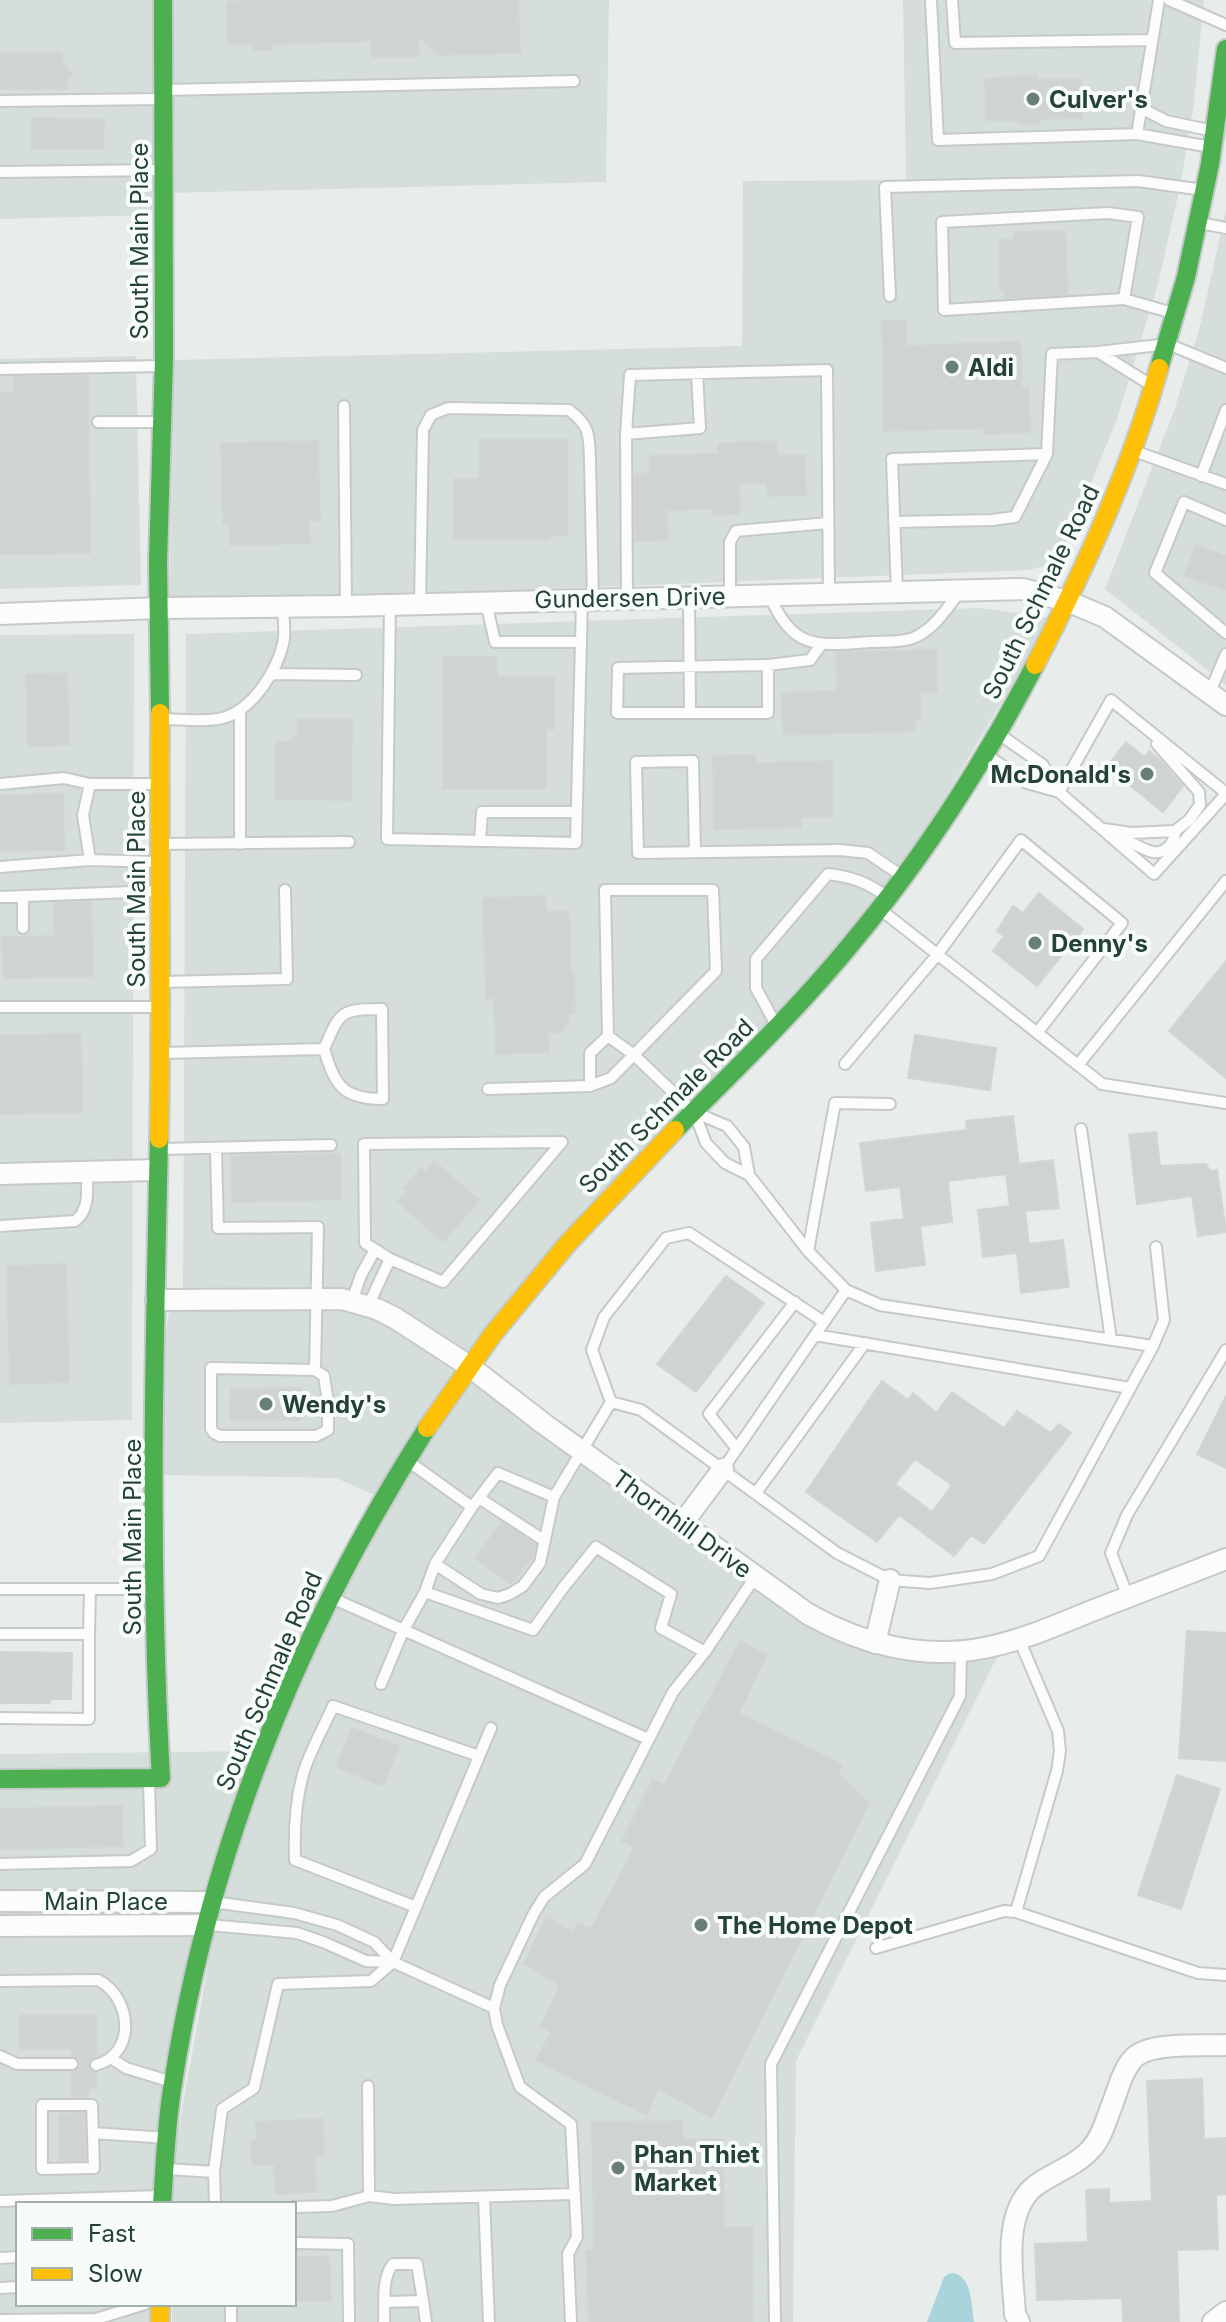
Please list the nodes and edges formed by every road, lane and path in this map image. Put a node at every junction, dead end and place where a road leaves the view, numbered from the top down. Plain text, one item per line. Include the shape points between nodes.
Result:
1 (163, 0) edge
2 (931, 0) edge
3 (952, 0) edge
4 (1159, 0) edge
5 (1169, 0) edge
6 (1226, 25) edge
7 (1152, 40) junction
8 (1226, 49) edge
9 (574, 81) dead end
10 (163, 95) junction
11 (1223, 100) edge
12 (0, 101) edge
13 (1141, 108) junction
14 (1137, 134) junction
15 (1215, 139) junction
16 (162, 170) junction
17 (0, 172) edge
18 (1206, 191) junction
19 (1199, 223) junction
20 (1226, 228) edge
21 (890, 296) dead end
22 (1124, 299) junction
23 (1177, 314) junction
24 (1168, 344) junction
25 (1098, 352) junction
26 (164, 366) junction
27 (1226, 368) edge
28 (0, 369) edge
29 (697, 373) junction
30 (1155, 388) junction
31 (344, 406) dead end
32 (1226, 410) edge
33 (98, 422) dead end
34 (162, 422) junction
35 (626, 434) junction
36 (1132, 451) junction
37 (1047, 454) junction
38 (1201, 476) junction
39 (1226, 484) edge
40 (1226, 520) edge
41 (894, 522) junction
42 (828, 523) junction
43 (961, 590) junction
44 (897, 592) junction
45 (829, 594) junction
46 (769, 595) junction
47 (730, 596) junction
48 (689, 597) junction
49 (627, 599) junction
50 (587, 600) junction
51 (1067, 601) junction
52 (486, 602) junction
53 (390, 604) junction
54 (420, 604) junction
55 (283, 606) junction
56 (346, 606) junction
57 (160, 608) junction
58 (0, 614) edge
59 (1226, 633) edge
60 (581, 642) junction
61 (821, 645) junction
62 (1226, 654) edge
63 (768, 665) junction
64 (689, 666) junction
65 (271, 674) junction
66 (356, 675) dead end
67 (1218, 698) edge
68 (240, 710) junction
69 (690, 713) junction
70 (160, 719) junction
71 (1139, 723) junction
72 (999, 734) junction
73 (986, 754) junction
74 (0, 784) edge
75 (90, 784) junction
76 (160, 784) junction
77 (1059, 792) junction
78 (1226, 794) edge
79 (577, 812) junction
80 (1102, 829) junction
81 (1175, 831) junction
82 (480, 841) junction
83 (349, 842) dead end
84 (240, 844) junction
85 (695, 852) junction
86 (160, 853) junction
87 (90, 860) junction
88 (0, 867) edge
89 (903, 877) junction
90 (1226, 881) edge
91 (285, 890) dead end
92 (160, 891) junction
93 (23, 896) junction
94 (0, 897) edge
95 (884, 904) junction
96 (23, 928) dead end
97 (937, 955) junction
98 (159, 982) junction
99 (0, 1007) edge
100 (159, 1007) junction
101 (777, 1028) junction
102 (1037, 1033) junction
103 (608, 1036) junction
104 (324, 1049) junction
105 (161, 1053) junction
106 (634, 1055) junction
107 (845, 1064) dead end
108 (1078, 1065) junction
109 (590, 1086) junction
110 (488, 1089) dead end
111 (1226, 1103) edge
112 (890, 1104) dead end
113 (694, 1112) junction
114 (1081, 1129) dead end
115 (331, 1145) dead end
116 (157, 1149) junction
117 (216, 1149) junction
118 (157, 1170) junction
119 (87, 1172) junction
120 (0, 1174) edge
121 (749, 1175) junction
122 (0, 1226) edge
123 (1156, 1247) dead end
124 (375, 1250) junction
125 (808, 1251) junction
126 (390, 1259) junction
127 (846, 1290) junction
128 (316, 1298) junction
129 (156, 1300) junction
130 (795, 1302) junction
131 (360, 1304) junction
132 (824, 1322) junction
133 (815, 1335) junction
134 (1111, 1340) junction
135 (865, 1343) junction
136 (1153, 1346) junction
137 (1226, 1350) edge
138 (469, 1366) junction
139 (315, 1370) junction
140 (1130, 1388) junction
141 (611, 1402) junction
142 (737, 1449) junction
143 (583, 1452) junction
144 (406, 1460) junction
145 (723, 1469) junction
146 (756, 1493) junction
147 (554, 1497) junction
148 (475, 1503) junction
149 (682, 1524) junction
150 (545, 1541) junction
151 (1226, 1559) edge
152 (435, 1564) junction
153 (755, 1577) junction
154 (890, 1580) junction
155 (0, 1589) edge
156 (90, 1589) junction
157 (156, 1589) junction
158 (425, 1592) junction
159 (328, 1596) junction
160 (1128, 1597) junction
161 (403, 1631) junction
162 (0, 1634) edge
163 (89, 1634) junction
164 (1019, 1639) junction
165 (875, 1643) junction
166 (705, 1652) junction
167 (961, 1652) junction
168 (381, 1684) dead end
169 (0, 1718) edge
170 (491, 1728) dead end
171 (648, 1739) junction
172 (479, 1756) junction
173 (155, 1778) junction
174 (0, 1779) edge
175 (0, 1864) edge
176 (0, 1901) edge
177 (211, 1902) junction
178 (416, 1907) junction
179 (1016, 1912) junction
180 (206, 1925) junction
181 (0, 1926) edge
182 (876, 1948) dead end
183 (393, 1962) junction
184 (1226, 1975) edge
185 (0, 1981) edge
186 (494, 2008) junction
187 (1226, 2045) edge
188 (0, 2056) edge
189 (111, 2058) junction
190 (72, 2064) dead end
191 (96, 2065) dead end
192 (173, 2082) junction
193 (368, 2086) dead end
194 (93, 2133) junction
195 (167, 2138) junction
196 (165, 2169) junction
197 (214, 2172) junction
198 (575, 2194) junction
199 (369, 2196) junction
200 (484, 2197) junction
201 (163, 2200) edge
202 (0, 2201) edge
203 (215, 2202) edge
204 (296, 2207) edge
205 (296, 2243) edge
206 (423, 2301) junction
207 (385, 2302) junction
208 (139, 2306) edge
209 (1226, 2312) edge
210 (0, 2320) edge
211 (97, 2321) edge
212 (349, 2322) edge
213 (384, 2322) edge
214 (426, 2322) edge
215 (489, 2322) edge
216 (571, 2322) edge
217 (775, 2322) edge
218 (1019, 2322) edge
219 (1213, 2322) edge

1 - 10 main road, South Main Place
2 - 14 lane via 938,140
3 - 7 lane via 955,43
4 - 7 lane
5 - 6 lane
7 - 13 lane
8 - 11 main road, South Schmale Road
9 - 10 lane
10 - 12 lane
10 - 16 main road, South Main Place
11 - 15 main road, South Schmale Road
13 - 14 lane
13 - 15 lane
14 - 15 lane
15 - 18 main road, South Schmale Road
16 - 17 lane
16 - 26 main road, South Main Place
18 - 19 main road, South Schmale Road
18 - 21 lane via 1138,181 885,187
19 - 20 lane
19 - 23 main road, South Schmale Road
22 - 22 lane via 1138,217 1108,213 942,222 944,310
22 - 23 lane
23 - 24 main road, South Schmale Road
24 - 25 lane
24 - 27 lane
24 - 30 main road, South Schmale Road
25 - 30 lane
25 - 37 lane via 1052,354
26 - 28 lane
26 - 34 main road, South Main Place
29 - 35 lane via 630,375
29 - 35 lane via 700,428
29 - 42 lane via 827,370
30 - 36 main road, South Schmale Road
31 - 56 lane
32 - 38 lane
33 - 34 lane
34 - 57 main road, South Main Place
35 - 49 lane
36 - 38 lane
36 - 51 main road, South Schmale Road
37 - 41 lane via 1015,517
37 - 41 lane via 892,459
38 - 39 lane
40 - 59 lane via 1184,502 1155,573
41 - 44 lane
42 - 45 lane
42 - 47 lane via 736,531 730,542
43 - 44 street, Gundersen Drive
43 - 51 street, Gundersen Drive via 1023,589
43 - 61 lane via 935,624 911,639
44 - 45 street, Gundersen Drive
45 - 46 street, Gundersen Drive
46 - 47 street, Gundersen Drive
46 - 61 lane via 780,620 797,636
47 - 48 street, Gundersen Drive
48 - 49 street, Gundersen Drive
48 - 64 lane
49 - 50 street, Gundersen Drive
50 - 52 street, Gundersen Drive
50 - 54 lane via 585,422 569,410 448,408 431,415 423,430
50 - 60 lane
51 - 67 street, Gundersen Drive via 1105,617
51 - 72 main road, South Schmale Road
52 - 54 street, Gundersen Drive
52 - 60 lane via 495,642
53 - 54 street, Gundersen Drive
53 - 56 street, Gundersen Drive
53 - 82 lane via 387,839
55 - 56 street, Gundersen Drive
55 - 57 street, Gundersen Drive
55 - 65 lane via 284,641
57 - 58 street, Gundersen Drive
57 - 70 main road, South Main Place
60 - 79 lane
61 - 63 lane via 810,660
62 - 67 lane
63 - 64 lane
63 - 69 lane via 768,713
64 - 69 lane
64 - 69 lane via 618,668 617,713
65 - 66 lane
65 - 68 lane
68 - 70 lane via 209,720
68 - 84 lane
70 - 76 main road, South Main Place
71 - 77 lane via 1111,700
71 - 78 lane
71 - 81 lane via 1199,792 1200,805
72 - 73 main road, South Schmale Road
72 - 77 lane via 1043,765
73 - 77 lane via 1027,783
73 - 89 main road, South Schmale Road
74 - 75 lane via 64,778
75 - 76 lane
75 - 87 lane via 83,815
76 - 86 main road, South Main Place
77 - 80 lane
78 - 80 lane via 1154,874
79 - 82 lane via 482,812
79 - 82 lane via 576,843
80 - 81 lane
80 - 81 lane via 1154,853 1166,849
83 - 84 lane
84 - 86 lane
85 - 85 lane via 638,853 636,762 693,761
85 - 89 lane via 868,853
86 - 87 lane
86 - 92 main road, South Main Place
87 - 88 lane
89 - 95 main road, South Schmale Road
90 - 108 lane
91 - 98 lane via 287,979
92 - 93 lane
92 - 98 main road, South Main Place
93 - 94 lane
93 - 96 lane
95 - 97 lane
95 - 101 main road, South Schmale Road
95 - 101 lane via 868,883 828,874 756,959 756,988
97 - 102 lane
97 - 102 lane via 1021,840 1122,923
97 - 107 lane
98 - 100 main road, South Main Place
99 - 100 lane
100 - 105 main road, South Main Place
101 - 113 main road, South Schmale Road
102 - 108 lane
103 - 106 lane
103 - 106 lane via 605,890 713,890 716,971
103 - 109 lane via 590,1053
104 - 104 lane via 342,1014 382,1009 383,1099 347,1093 332,1074
104 - 105 lane
105 - 116 main road, South Main Place
106 - 109 lane via 611,1078
106 - 113 lane
108 - 111 lane via 1102,1084
109 - 110 lane
112 - 125 lane via 835,1103
113 - 121 lane via 706,1143 725,1163
113 - 121 lane via 727,1126 744,1147
113 - 138 main road, South Schmale Road via 563,1247
114 - 134 lane
115 - 117 lane
116 - 117 lane
116 - 118 main road, South Main Place
117 - 128 lane via 218,1228 318,1227
118 - 119 street
118 - 129 main road, South Main Place
119 - 120 street
119 - 122 lane via 85,1209 75,1221
121 - 125 lane
123 - 136 lane via 1164,1320
124 - 126 lane
124 - 126 lane via 365,1243 364,1144 562,1142 443,1282
124 - 131 lane via 361,1275
125 - 127 lane
126 - 131 lane
127 - 132 lane
127 - 134 lane via 880,1305
128 - 129 street, Thornhill Drive
128 - 131 street, Thornhill Drive
128 - 139 lane
129 - 157 main road, South Main Place
130 - 132 lane
130 - 141 lane via 689,1233 666,1238 604,1317 592,1350
130 - 142 lane via 709,1414
131 - 138 street, Thornhill Drive via 395,1318
132 - 133 lane
133 - 135 lane
133 - 142 lane
134 - 136 lane
135 - 140 lane
135 - 146 lane
136 - 140 lane
137 - 160 lane via 1127,1515 1111,1553
138 - 143 street, Thornhill Drive
138 - 144 main road, South Schmale Road
139 - 139 lane via 211,1368 211,1429 220,1436 323,1433 328,1430 328,1402 324,1376
140 - 154 lane via 1039,1556 992,1574 930,1583
141 - 143 lane
141 - 145 lane via 641,1410
142 - 145 lane
143 - 147 lane
143 - 149 street, Thornhill Drive
144 - 148 lane
144 - 159 main road, South Schmale Road
145 - 146 lane
145 - 149 street
146 - 154 lane via 837,1553
147 - 148 lane via 498,1473
147 - 150 lane
148 - 150 lane
148 - 152 lane
149 - 153 street, Thornhill Drive
150 - 152 lane via 540,1563 523,1586 498,1598 481,1594
151 - 160 street, Thornhill Drive
152 - 158 lane
153 - 165 street, Thornhill Drive via 833,1628
153 - 166 lane
154 - 165 street
155 - 156 lane
156 - 157 lane
156 - 163 lane
157 - 173 main road, South Main Place
158 - 161 lane
158 - 166 lane via 533,1630 596,1547 671,1594 661,1628
159 - 161 lane
159 - 177 main road, South Schmale Road via 265,1741
160 - 164 street, Thornhill Drive
161 - 168 lane
161 - 171 lane
162 - 163 lane
163 - 169 lane via 89,1719
164 - 167 street, Thornhill Drive
164 - 179 lane via 1058,1731 1060,1751
165 - 167 street, Thornhill Drive via 911,1651
166 - 171 lane via 673,1692
167 - 217 lane via 960,1696 771,2064
170 - 172 lane
171 - 186 lane via 585,1864 544,1897 533,1915
172 - 178 lane
172 - 178 lane via 333,1706 305,1769 297,1800 295,1860
173 - 174 main road
173 - 175 lane via 151,1849 131,1861
176 - 177 street, Main Place
177 - 180 main road, South Schmale Road
177 - 183 lane via 313,1917 374,1942
178 - 183 lane
179 - 182 lane
179 - 184 lane via 1198,1973
180 - 181 street, Main Place
180 - 183 lane via 297,1933 366,1961
180 - 192 main road, South Schmale Road
183 - 186 lane
183 - 197 lane via 371,1981 278,1984 254,2088 222,2109
185 - 189 lane via 104,1983 122,2007 125,2022 125,2039
186 - 198 lane via 520,2087 571,2124
187 - 218 street via 1153,2048 1136,2056 1090,2150 1021,2202 1012,2228
188 - 190 lane via 17,2064
189 - 191 lane
189 - 192 lane
192 - 195 main road, South Schmale Road
193 - 199 lane
194 - 194 lane via 92,2105 42,2105 42,2169 94,2168
194 - 195 lane
195 - 196 main road, South Schmale Road
196 - 197 lane
196 - 201 main road, South Schmale Road
197 - 203 lane
198 - 200 lane
198 - 216 lane via 577,2237 568,2254
199 - 200 lane
199 - 204 lane via 332,2206
200 - 215 lane
201 - 202 lane
205 - 212 lane via 348,2244
206 - 207 lane
206 - 207 lane via 413,2263 390,2267
206 - 214 lane
207 - 213 lane
208 - 211 lane
209 - 219 street
210 - 211 lane

